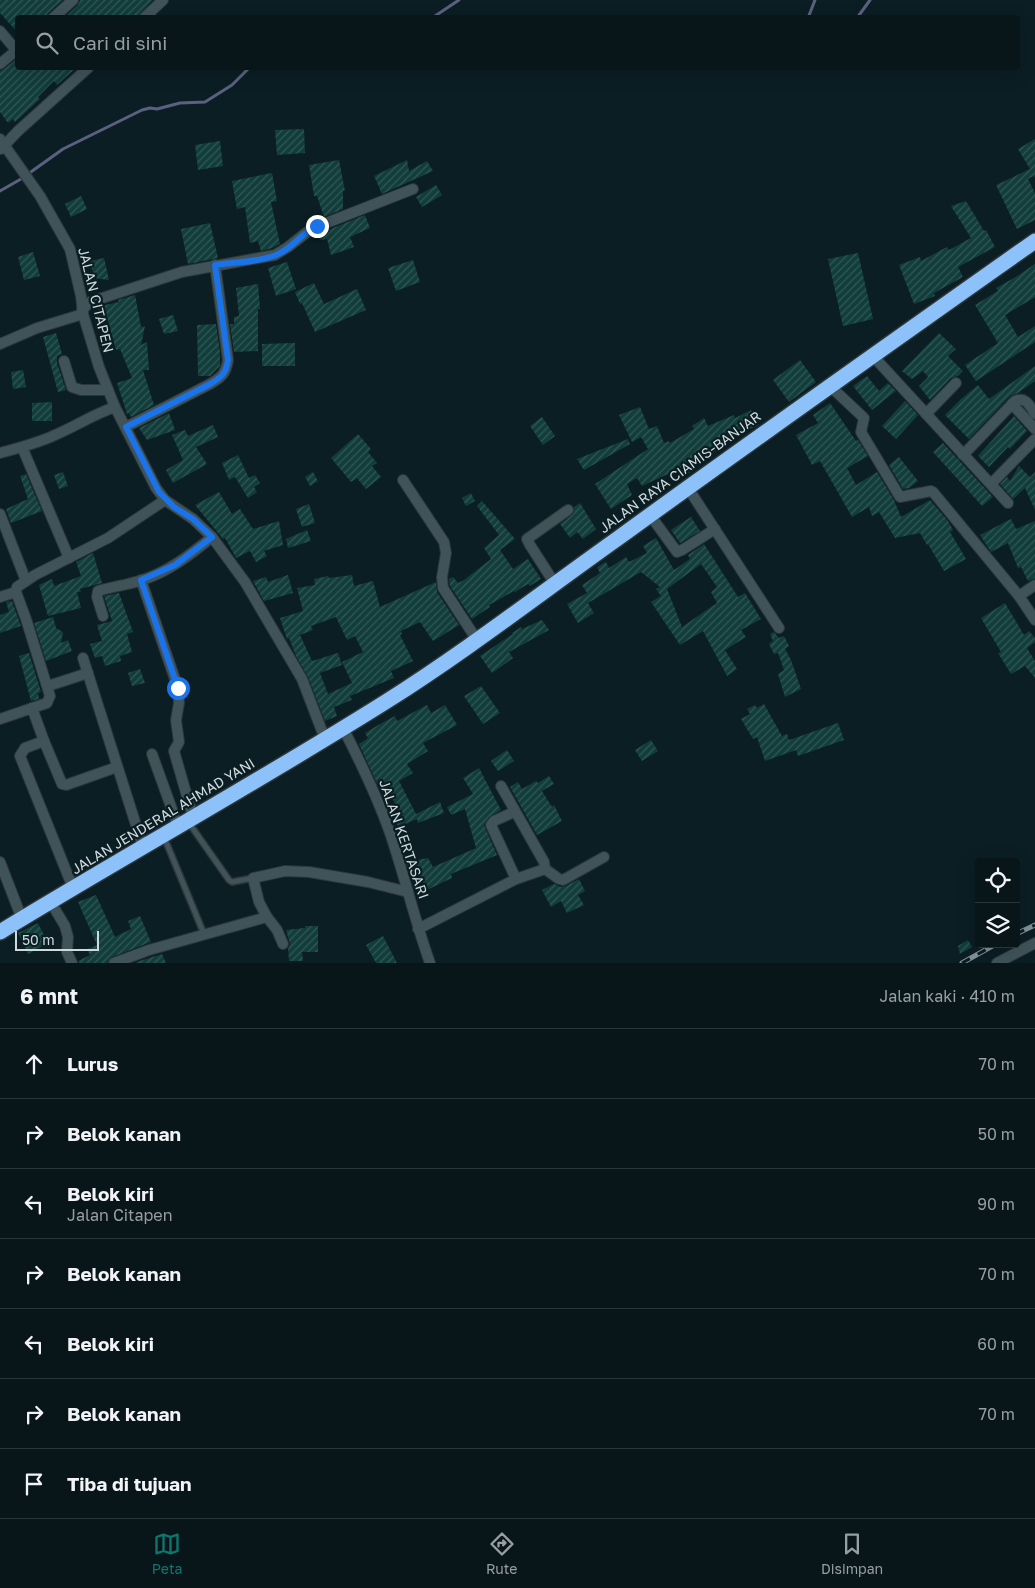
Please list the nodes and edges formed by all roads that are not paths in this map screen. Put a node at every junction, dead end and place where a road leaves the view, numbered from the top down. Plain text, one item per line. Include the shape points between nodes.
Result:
1 (73, 0) edge
2 (163, 0) edge
3 (56, 15) edge
4 (147, 15) edge
5 (0, 31) edge
6 (15, 48) edge
7 (15, 52) edge
8 (0, 64) edge
9 (86, 70) edge
10 (2, 145) edge
11 (413, 189) dead end
12 (1035, 242) edge
13 (215, 265) junction
14 (82, 312) junction
15 (0, 344) edge
16 (872, 356) junction
17 (64, 361) dead end
18 (956, 383) dead end
19 (830, 386) junction
20 (108, 390) junction
21 (1012, 404) junction
22 (115, 407) junction
23 (926, 414) junction
24 (1035, 414) edge
25 (126, 427) junction
26 (1035, 429) edge
27 (1035, 439) edge
28 (22, 447) junction
29 (0, 453) edge
30 (963, 455) junction
31 (403, 480) dead end
32 (990, 484) junction
33 (688, 488) junction
34 (165, 500) junction
35 (1008, 503) dead end
36 (568, 510) dead end
37 (0, 514) edge
38 (650, 515) junction
39 (715, 529) junction
40 (212, 537) junction
41 (69, 558) junction
42 (141, 580) junction
43 (26, 581) junction
44 (555, 584) junction
45 (1035, 585) edge
46 (16, 592) junction
47 (1019, 596) junction
48 (0, 597) edge
49 (103, 616) dead end
50 (1035, 620) edge
51 (779, 628) dead end
52 (477, 640) junction
53 (83, 658) dead end
54 (88, 674) junction
55 (48, 686) junction
56 (32, 708) junction
57 (0, 718) edge
58 (343, 728) junction
59 (325, 739) junction
60 (44, 741) junction
61 (152, 754) dead end
62 (117, 767) junction
63 (501, 786) dead end
64 (514, 812) junction
65 (186, 821) junction
66 (163, 834) junction
67 (143, 847) junction
68 (604, 858) dead end
69 (0, 862) edge
70 (545, 869) junction
71 (253, 878) junction
72 (516, 879) junction
73 (73, 888) junction
74 (408, 892) junction
75 (50, 902) junction
76 (267, 917) junction
77 (22, 919) junction
78 (418, 929) junction
79 (0, 932) edge
80 (204, 934) junction
81 (1035, 943) edge
82 (283, 944) dead end
83 (133, 959) edge
84 (72, 963) edge
85 (114, 963) edge
86 (430, 963) edge
87 (997, 963) edge

1 - 3 street
2 - 4 street
5 - 6 street
7 - 8 street
9 - 10 street
10 - 14 street, JALAN CITAPEN via 30,180 70,250
11 - 13 street via 311,229 275,255
12 - 16 highway, JALAN RAYA CIAMIS-BANJAR
13 - 14 street via 182,272 90,302
13 - 25 street via 228,360 226,371 221,378
14 - 15 street
14 - 20 street, JALAN CITAPEN
16 - 19 highway, JALAN RAYA CIAMIS-BANJAR
16 - 23 street
17 - 20 street via 72,387
18 - 23 street
19 - 33 highway, JALAN RAYA CIAMIS-BANJAR
19 - 47 street via 865,418 862,432 900,496 932,491
20 - 22 street, JALAN CITAPEN
21 - 24 street via 1023,399
21 - 26 street
21 - 30 street
22 - 25 street, JALAN CITAPEN
22 - 28 street
23 - 30 street
25 - 34 street, JALAN CITAPEN
27 - 32 street
28 - 29 street
28 - 41 street
30 - 32 street
31 - 52 street via 444,542 443,588
32 - 35 street
33 - 38 highway, JALAN RAYA CIAMIS-BANJAR
33 - 39 street
34 - 40 street, JALAN CITAPEN
34 - 41 street via 108,538
36 - 44 street via 527,539
37 - 43 street
38 - 39 street via 677,552
38 - 44 highway, JALAN RAYA CIAMIS-BANJAR
39 - 51 street
40 - 42 street via 175,565
40 - 59 street, JALAN CITAPEN via 245,582 297,671
41 - 43 street
42 - 49 street via 98,591
42 - 65 street via 178,688 176,720 179,742 174,751
43 - 46 street via 17,587
44 - 52 highway, JALAN RAYA CIAMIS-BANJAR
45 - 47 street
46 - 48 street
46 - 55 street
47 - 50 street
52 - 58 highway, JALAN RAYA CIAMIS-BANJAR
53 - 54 street
54 - 55 street
54 - 62 street
55 - 56 street via 47,703
56 - 57 street
56 - 60 street
58 - 59 highway, JALAN JENDERAL AHMAD YANI
58 - 74 street, JALAN KERTASARI via 379,804
59 - 65 highway, JALAN JENDERAL AHMAD YANI
60 - 62 street via 62,784
60 - 73 street via 25,748 20,756
61 - 65 street
62 - 67 street
63 - 64 street
64 - 70 street
64 - 72 street via 492,825
65 - 66 highway, JALAN JENDERAL AHMAD YANI
65 - 71 lane via 229,880
66 - 67 highway, JALAN JENDERAL AHMAD YANI
66 - 80 lane
67 - 73 highway, JALAN JENDERAL AHMAD YANI
68 - 70 street via 563,880
69 - 77 street
70 - 72 street
71 - 74 street via 286,871 309,872
71 - 76 street
72 - 78 street
73 - 75 highway, JALAN JENDERAL AHMAD YANI
74 - 78 street, JALAN KERTASARI
75 - 77 highway, JALAN JENDERAL AHMAD YANI
75 - 84 street via 65,926 67,952
76 - 80 street
76 - 82 street
77 - 79 highway, JALAN JENDERAL AHMAD YANI
78 - 86 street, JALAN KERTASARI
80 - 83 street
81 - 87 street
83 - 85 street

